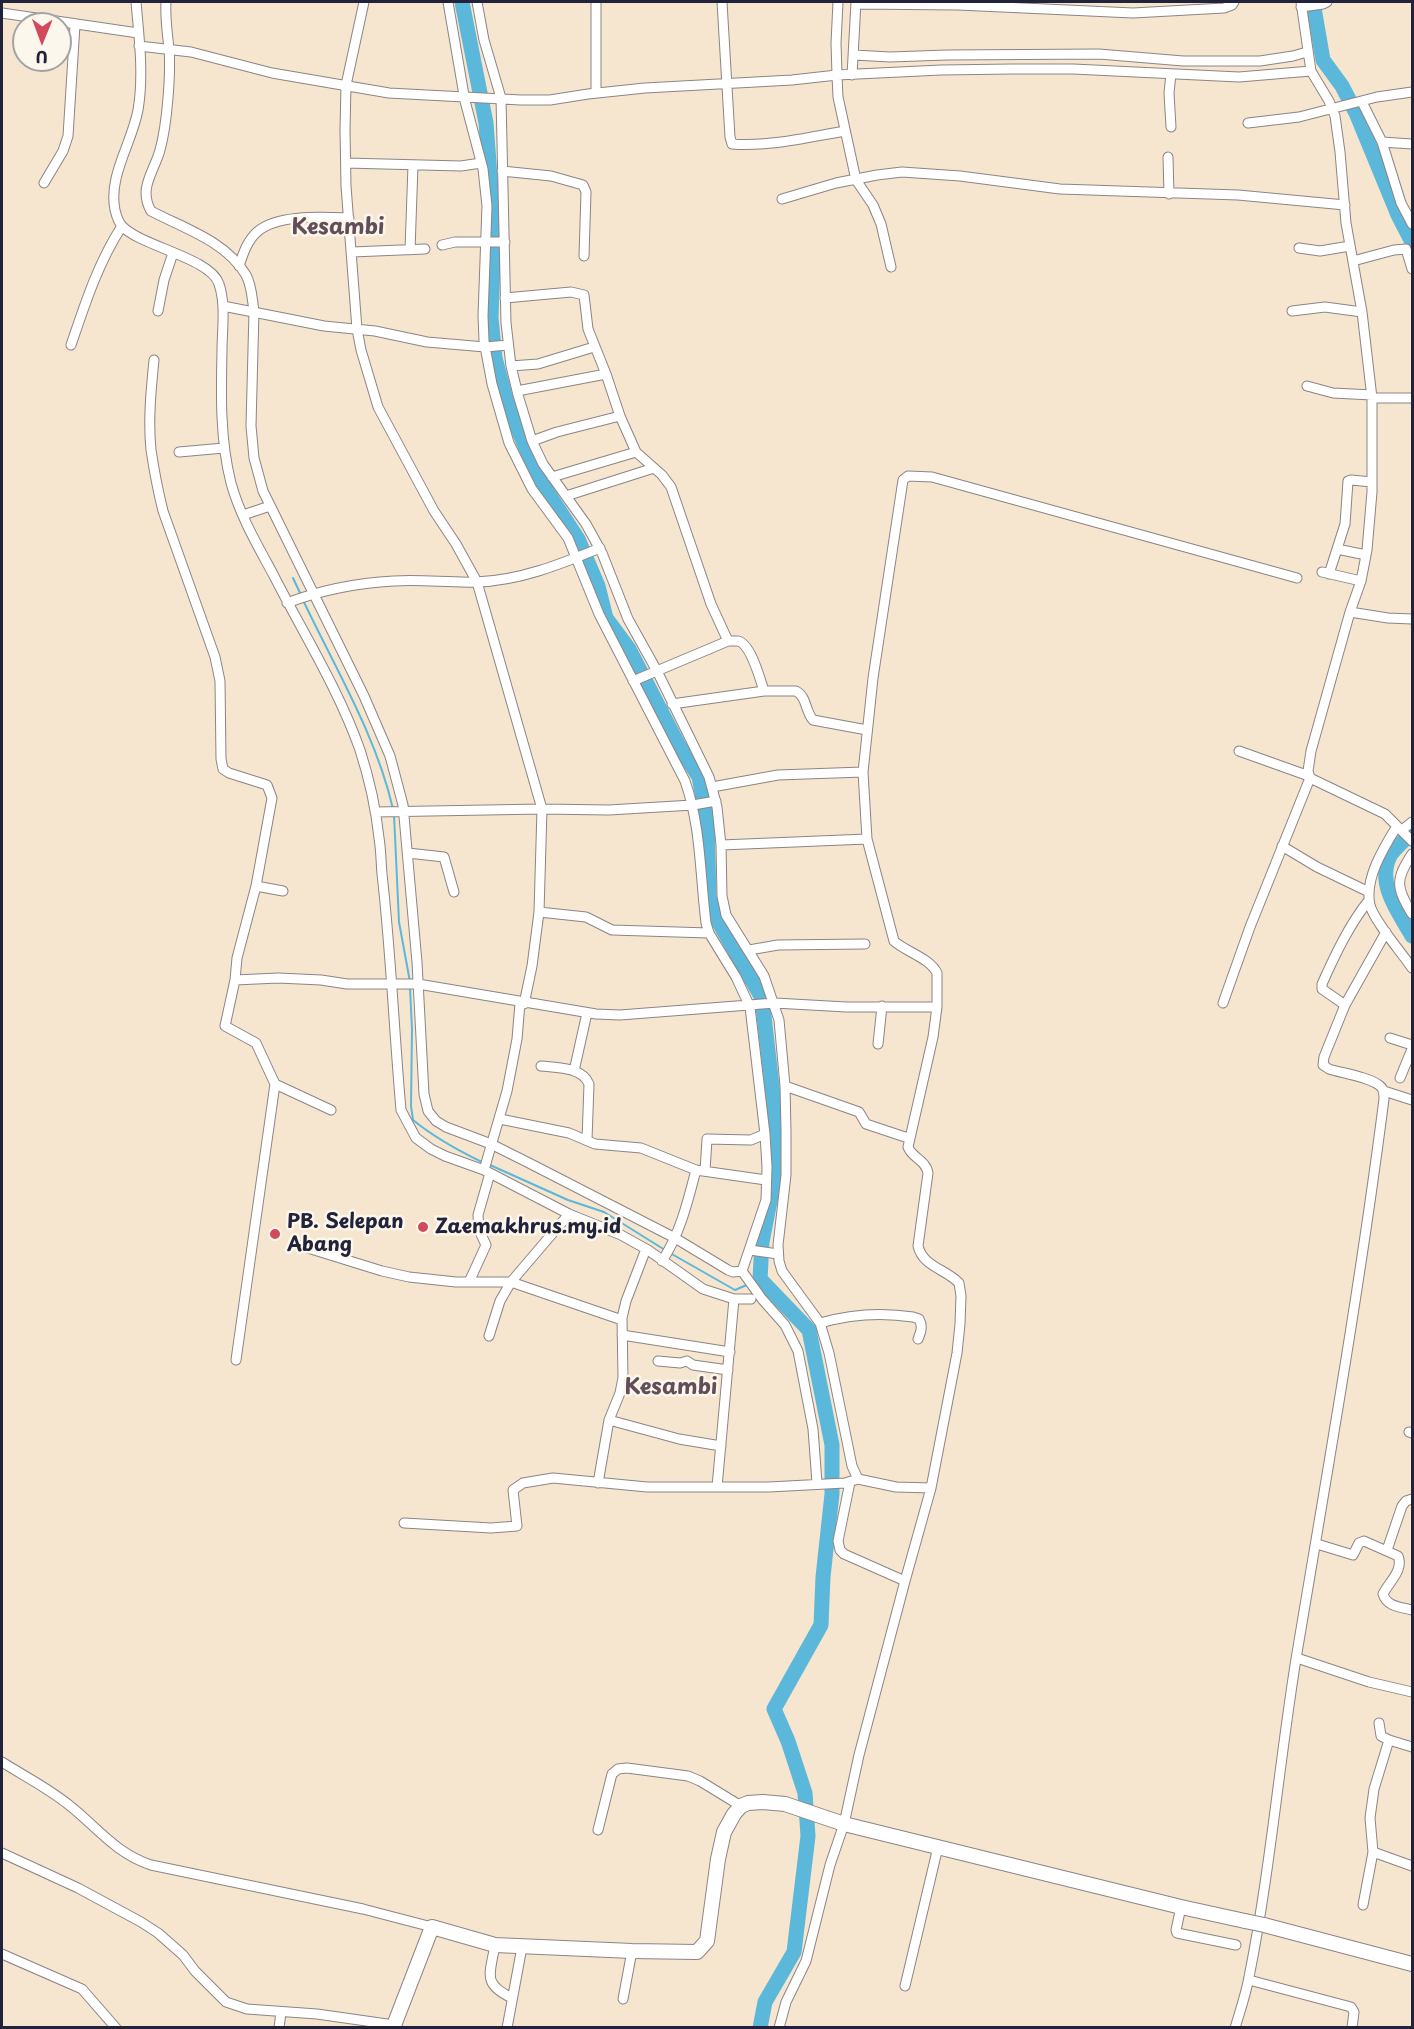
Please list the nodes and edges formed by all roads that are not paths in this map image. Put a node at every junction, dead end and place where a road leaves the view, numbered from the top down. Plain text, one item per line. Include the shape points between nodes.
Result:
1 (136, 2) edge
2 (166, 2) edge
3 (364, 2) edge
4 (448, 2) edge
5 (477, 2) edge
6 (596, 2) edge
7 (722, 2) edge
8 (838, 2) edge
9 (1234, 2) edge
10 (856, 3) edge
11 (1312, 4) edge
12 (1052, 6) edge
13 (2, 14) edge
14 (75, 25) junction
15 (138, 33) junction
16 (141, 47) junction
17 (167, 49) junction
18 (1307, 52) junction
19 (853, 64) junction
20 (1311, 71) junction
21 (1171, 74) junction
22 (837, 75) junction
23 (728, 83) junction
24 (346, 85) junction
25 (1413, 92) edge
26 (596, 93) junction
27 (464, 97) junction
28 (496, 98) junction
29 (1360, 103) junction
30 (1337, 108) junction
31 (1248, 123) dead end
32 (1171, 127) dead end
33 (845, 131) junction
34 (1382, 142) junction
35 (1413, 144) edge
36 (1168, 157) dead end
37 (346, 163) junction
38 (481, 163) junction
39 (413, 165) junction
40 (502, 171) junction
41 (856, 180) junction
42 (44, 183) dead end
43 (1169, 194) junction
44 (782, 198) dead end
45 (1345, 205) junction
46 (349, 218) junction
47 (1413, 224) edge
48 (122, 226) junction
49 (489, 242) junction
50 (503, 242) junction
51 (442, 245) dead end
52 (1350, 246) junction
53 (1299, 248) dead end
54 (425, 249) dead end
55 (410, 250) junction
56 (352, 252) junction
57 (173, 253) junction
58 (584, 256) dead end
59 (1353, 261) junction
60 (239, 266) junction
61 (891, 267) dead end
62 (1413, 269) edge
63 (505, 298) junction
64 (223, 306) junction
65 (252, 310) junction
66 (158, 311) dead end
67 (1292, 311) dead end
68 (1362, 312) junction
69 (357, 329) junction
70 (71, 345) dead end
71 (505, 346) junction
72 (486, 347) junction
73 (594, 347) junction
74 (154, 360) dead end
75 (511, 366) junction
76 (606, 374) junction
77 (1308, 386) dead end
78 (517, 391) junction
79 (1372, 396) junction
80 (1413, 398) edge
81 (620, 416) junction
82 (532, 441) junction
83 (224, 448) junction
84 (179, 452) dead end
85 (636, 452) junction
86 (654, 468) junction
87 (552, 477) junction
88 (1372, 482) junction
89 (566, 496) junction
90 (270, 506) junction
91 (243, 515) junction
92 (597, 549) junction
93 (1337, 549) junction
94 (1366, 555) junction
95 (578, 557) junction
96 (1297, 578) dead end
97 (1361, 581) junction
98 (477, 582) junction
99 (312, 593) junction
100 (290, 601) junction
101 (1350, 612) junction
102 (1413, 619) edge
103 (728, 641) junction
104 (655, 671) junction
105 (637, 680) junction
106 (764, 691) junction
107 (672, 704) junction
108 (867, 730) junction
109 (1239, 751) dead end
110 (862, 772) junction
111 (1309, 777) junction
112 (712, 786) junction
113 (713, 801) junction
114 (695, 804) junction
115 (542, 809) junction
116 (378, 812) junction
117 (402, 812) junction
118 (1413, 822) edge
119 (1401, 830) junction
120 (867, 839) junction
121 (1413, 841) edge
122 (721, 845) junction
123 (1282, 846) junction
124 (408, 853) junction
125 (1413, 854) edge
126 (256, 886) junction
127 (283, 891) dead end
128 (454, 892) dead end
129 (1369, 896) junction
130 (539, 912) junction
131 (1413, 914) edge
132 (1386, 932) junction
133 (709, 933) junction
134 (865, 944) dead end
135 (749, 950) junction
136 (1413, 968) edge
137 (236, 980) junction
138 (394, 985) junction
139 (417, 985) junction
140 (1223, 1003) dead end
141 (522, 1004) junction
142 (772, 1004) junction
143 (1345, 1005) junction
144 (752, 1006) junction
145 (882, 1006) junction
146 (937, 1007) junction
147 (587, 1013) junction
148 (1390, 1038) dead end
149 (878, 1044) dead end
150 (1413, 1047) edge
151 (542, 1066) dead end
152 (574, 1071) junction
153 (1401, 1078) dead end
154 (276, 1084) junction
155 (785, 1086) junction
156 (1384, 1091) junction
157 (1413, 1100) edge
158 (331, 1110) dead end
159 (500, 1119) junction
160 (765, 1134) junction
161 (908, 1138) junction
162 (588, 1140) junction
163 (491, 1146) junction
164 (486, 1169) junction
165 (700, 1171) junction
166 (766, 1180) junction
167 (569, 1214) junction
168 (674, 1240) junction
169 (298, 1245) dead end
170 (646, 1249) junction
171 (752, 1250) junction
172 (774, 1253) junction
173 (664, 1259) junction
174 (743, 1272) junction
175 (469, 1282) junction
176 (511, 1282) junction
177 (734, 1299) junction
178 (751, 1299) dead end
179 (622, 1320) junction
180 (820, 1323) junction
181 (489, 1335) dead end
182 (622, 1335) junction
183 (918, 1339) dead end
184 (730, 1352) junction
185 (236, 1360) dead end
186 (658, 1361) dead end
187 (728, 1370) junction
188 (609, 1420) junction
189 (721, 1446) junction
190 (851, 1481) junction
191 (598, 1483) junction
192 (822, 1483) junction
193 (717, 1487) junction
194 (931, 1488) junction
195 (1413, 1499) edge
196 (404, 1523) dead end
197 (1317, 1544) junction
198 (1387, 1550) junction
199 (905, 1581) junction
200 (1413, 1610) edge
201 (1297, 1658) junction
202 (1413, 1692) edge
203 (1379, 1723) dead end
204 (1389, 1740) junction
205 (1413, 1747) edge
206 (2, 1762) edge
207 (741, 1806) junction
208 (841, 1824) junction
209 (598, 1830) dead end
210 (938, 1847) junction
211 (2, 1852) edge
212 (1373, 1852) junction
213 (1413, 1866) edge
214 (1363, 1905) dead end
215 (1181, 1907) junction
216 (432, 1927) junction
217 (495, 1945) junction
218 (1236, 1945) dead end
219 (522, 1947) junction
220 (632, 1951) junction
221 (2, 1954) edge
222 (1413, 1964) edge
223 (1249, 1980) junction
224 (905, 1986) dead end
225 (513, 1998) junction
226 (623, 1999) dead end
227 (281, 2012) junction
228 (393, 2026) edge
229 (116, 2028) edge
230 (279, 2028) edge
231 (507, 2028) edge
232 (779, 2028) edge
233 (1236, 2028) edge
234 (1352, 2028) edge

1 - 15 street
2 - 17 street
3 - 24 street
4 - 27 street
5 - 28 street
6 - 26 street
7 - 23 street
8 - 22 street
9 - 12 street via 1224,8 1145,13
10 - 12 street
10 - 19 street
11 - 18 street
13 - 14 street
14 - 15 street
14 - 42 street via 68,136
15 - 16 street
16 - 17 street
16 - 48 street via 138,110 113,199
17 - 24 street
17 - 60 street via 165,121 145,201 151,211 211,241
18 - 19 street via 1260,61 1183,61 1099,54 969,54 890,57
18 - 20 street
19 - 21 street via 941,70 1073,69
19 - 22 street
20 - 21 street via 1239,76
20 - 30 street
21 - 32 street
22 - 23 street
22 - 33 street
23 - 26 street
23 - 33 street via 732,144
24 - 27 street via 389,93
24 - 37 street
25 - 29 street
26 - 28 street via 550,100
27 - 28 street
27 - 38 street
28 - 40 street
29 - 30 street
29 - 34 street
30 - 31 street
30 - 45 street
33 - 41 street
34 - 35 street
34 - 47 street via 1401,203
36 - 43 street
37 - 39 street
37 - 46 street
38 - 39 street
38 - 49 street
39 - 55 street
40 - 50 street
40 - 58 street via 551,176 583,185
41 - 43 street via 902,172 1060,189
41 - 44 street
41 - 61 street via 881,224
43 - 45 street via 1238,195
45 - 52 street
46 - 56 street
46 - 60 street via 313,216 281,221 258,231 246,245
48 - 57 street
48 - 70 street via 94,277
49 - 50 street
49 - 51 street
49 - 72 street via 483,316
50 - 63 street
52 - 53 street via 1320,251
52 - 59 street
54 - 55 street
55 - 56 street
56 - 69 street
57 - 64 street via 206,268 217,279
57 - 66 street
59 - 62 street via 1407,249
59 - 68 street
60 - 65 street via 252,293
63 - 71 street
63 - 73 street via 583,293
64 - 65 street
64 - 83 street
65 - 69 street
65 - 90 street via 251,426 254,458
67 - 68 street via 1325,307
68 - 79 street
69 - 72 street via 427,342
69 - 98 street via 378,407
71 - 72 street
71 - 75 street
72 - 95 street via 509,443 532,489
73 - 75 street via 538,364
73 - 76 street
74 - 126 street via 151,449 157,485 215,657 220,681 223,769 267,785 272,798
75 - 78 street
76 - 78 street
76 - 81 street
77 - 79 street via 1333,393
78 - 82 street
79 - 80 street
79 - 88 street
81 - 82 street
81 - 85 street
82 - 87 street
83 - 84 street
83 - 91 street via 231,484
85 - 86 street
85 - 87 street
86 - 89 street
86 - 103 street via 671,488 711,604
87 - 89 street
88 - 93 street via 1348,481 1345,524
88 - 94 street
89 - 92 street via 586,524
90 - 91 street
90 - 99 street
91 - 100 street via 258,550
92 - 95 street
92 - 104 street
93 - 94 street
93 - 97 street via 1325,573
94 - 97 street
95 - 98 street via 525,574
95 - 105 street via 588,591
96 - 108 street via 932,477 908,476 901,486
97 - 101 street
98 - 99 street via 393,581
98 - 115 street
99 - 100 street
99 - 117 street via 390,756
100 - 116 street via 360,750
101 - 102 street
101 - 111 street via 1311,751
103 - 104 street
103 - 106 street via 737,640 745,645
104 - 105 street
104 - 107 street
105 - 114 street
106 - 107 street
106 - 108 street via 796,691 813,720
107 - 112 street
108 - 110 street
109 - 111 street
110 - 112 street via 778,775
110 - 120 street
111 - 119 street via 1385,814
111 - 123 street
112 - 113 street
113 - 114 street
113 - 122 street
114 - 115 street via 609,810
114 - 133 street
115 - 117 street
115 - 130 street
116 - 117 street
116 - 138 street
117 - 124 street
118 - 119 street
119 - 121 street
119 - 129 street via 1376,865
120 - 122 street
120 - 146 street via 894,941 935,968
122 - 135 street via 726,915
123 - 129 street
123 - 140 street
124 - 128 street via 444,857
124 - 139 street
125 - 131 street via 1399,881 1404,901
126 - 127 street
126 - 137 street via 237,958
129 - 132 street via 1375,916
129 - 143 street via 1322,984 1324,993
130 - 133 street via 586,917 612,930
130 - 141 street
132 - 136 street
132 - 143 street
133 - 144 street
134 - 135 street via 778,945
135 - 142 street via 764,976
137 - 138 street via 278,978
137 - 154 street via 225,1026 256,1043
138 - 139 street
138 - 164 street via 401,1110 408,1126 431,1149
139 - 141 street
139 - 163 street via 428,1111 446,1127
141 - 147 street
141 - 159 street
142 - 144 street
142 - 145 street
142 - 155 street via 779,1020
143 - 156 street via 1323,1065 1371,1081
144 - 147 street via 620,1015
144 - 160 street
145 - 146 street
145 - 149 street
146 - 161 street
147 - 152 street
148 - 150 street
150 - 153 street
151 - 152 street
152 - 162 street via 585,1076 589,1084
154 - 158 street
154 - 185 street
155 - 161 street via 859,1112 866,1124
155 - 172 street via 786,1175
156 - 157 street
156 - 197 street
159 - 162 street
159 - 163 street
160 - 165 street via 752,1140 707,1139
160 - 166 street
161 - 194 street via 909,1152 927,1167 928,1173 919,1251 931,1265 958,1283 961,1296 957,1353
162 - 165 street via 607,1146 641,1148
163 - 164 street
163 - 168 street
164 - 167 street
164 - 175 street via 478,1215 486,1245
165 - 166 street
165 - 168 street
166 - 171 street via 766,1200
167 - 170 street
167 - 176 street
168 - 173 street
168 - 174 street via 733,1272
169 - 175 street via 381,1271
170 - 173 street
170 - 179 street
171 - 172 street
171 - 174 street
172 - 180 street via 782,1271
173 - 177 street via 704,1289
174 - 192 street via 785,1325 798,1351
175 - 176 street
176 - 179 street
176 - 181 street
177 - 178 street
177 - 184 street
179 - 182 street
180 - 183 street via 869,1314 917,1318 921,1322
180 - 190 street via 852,1466
182 - 184 street
182 - 188 street via 623,1378
184 - 187 street
186 - 187 street via 687,1360 693,1365
187 - 189 street
188 - 189 street
188 - 191 street
189 - 193 street
190 - 192 street
190 - 194 street
190 - 199 street via 838,1541 840,1550
191 - 193 street
191 - 196 street via 553,1478 517,1486 513,1490 517,1526
192 - 193 street
194 - 199 street
195 - 198 street via 1402,1506
197 - 198 street via 1353,1555 1363,1542
197 - 201 street
198 - 200 street via 1401,1562 1383,1594 1385,1601
199 - 208 street
201 - 202 street
201 - 223 street
203 - 204 street via 1381,1736
204 - 205 street
204 - 212 street via 1374,1789 1370,1818
206 - 216 street via 62,1800 114,1847 134,1859
207 - 208 main road via 785,1804
207 - 209 street via 688,1776 618,1769 612,1774
207 - 220 main road via 724,1832 710,1930 702,1949 686,1953
208 - 210 main road
208 - 232 street via 806,1961 786,2002
210 - 215 main road
210 - 224 street
211 - 227 street via 149,1928 183,1955 226,2002 247,2009
212 - 213 street
212 - 214 street
215 - 218 street via 1177,1933
215 - 222 main road, bridge
216 - 217 main road
216 - 228 main road
217 - 219 main road
217 - 225 street via 492,1984 497,1991
219 - 220 main road
219 - 225 street
220 - 226 street
221 - 229 street via 82,1989
223 - 233 street
223 - 234 street via 1351,2007
225 - 231 street
227 - 228 street
227 - 230 street

